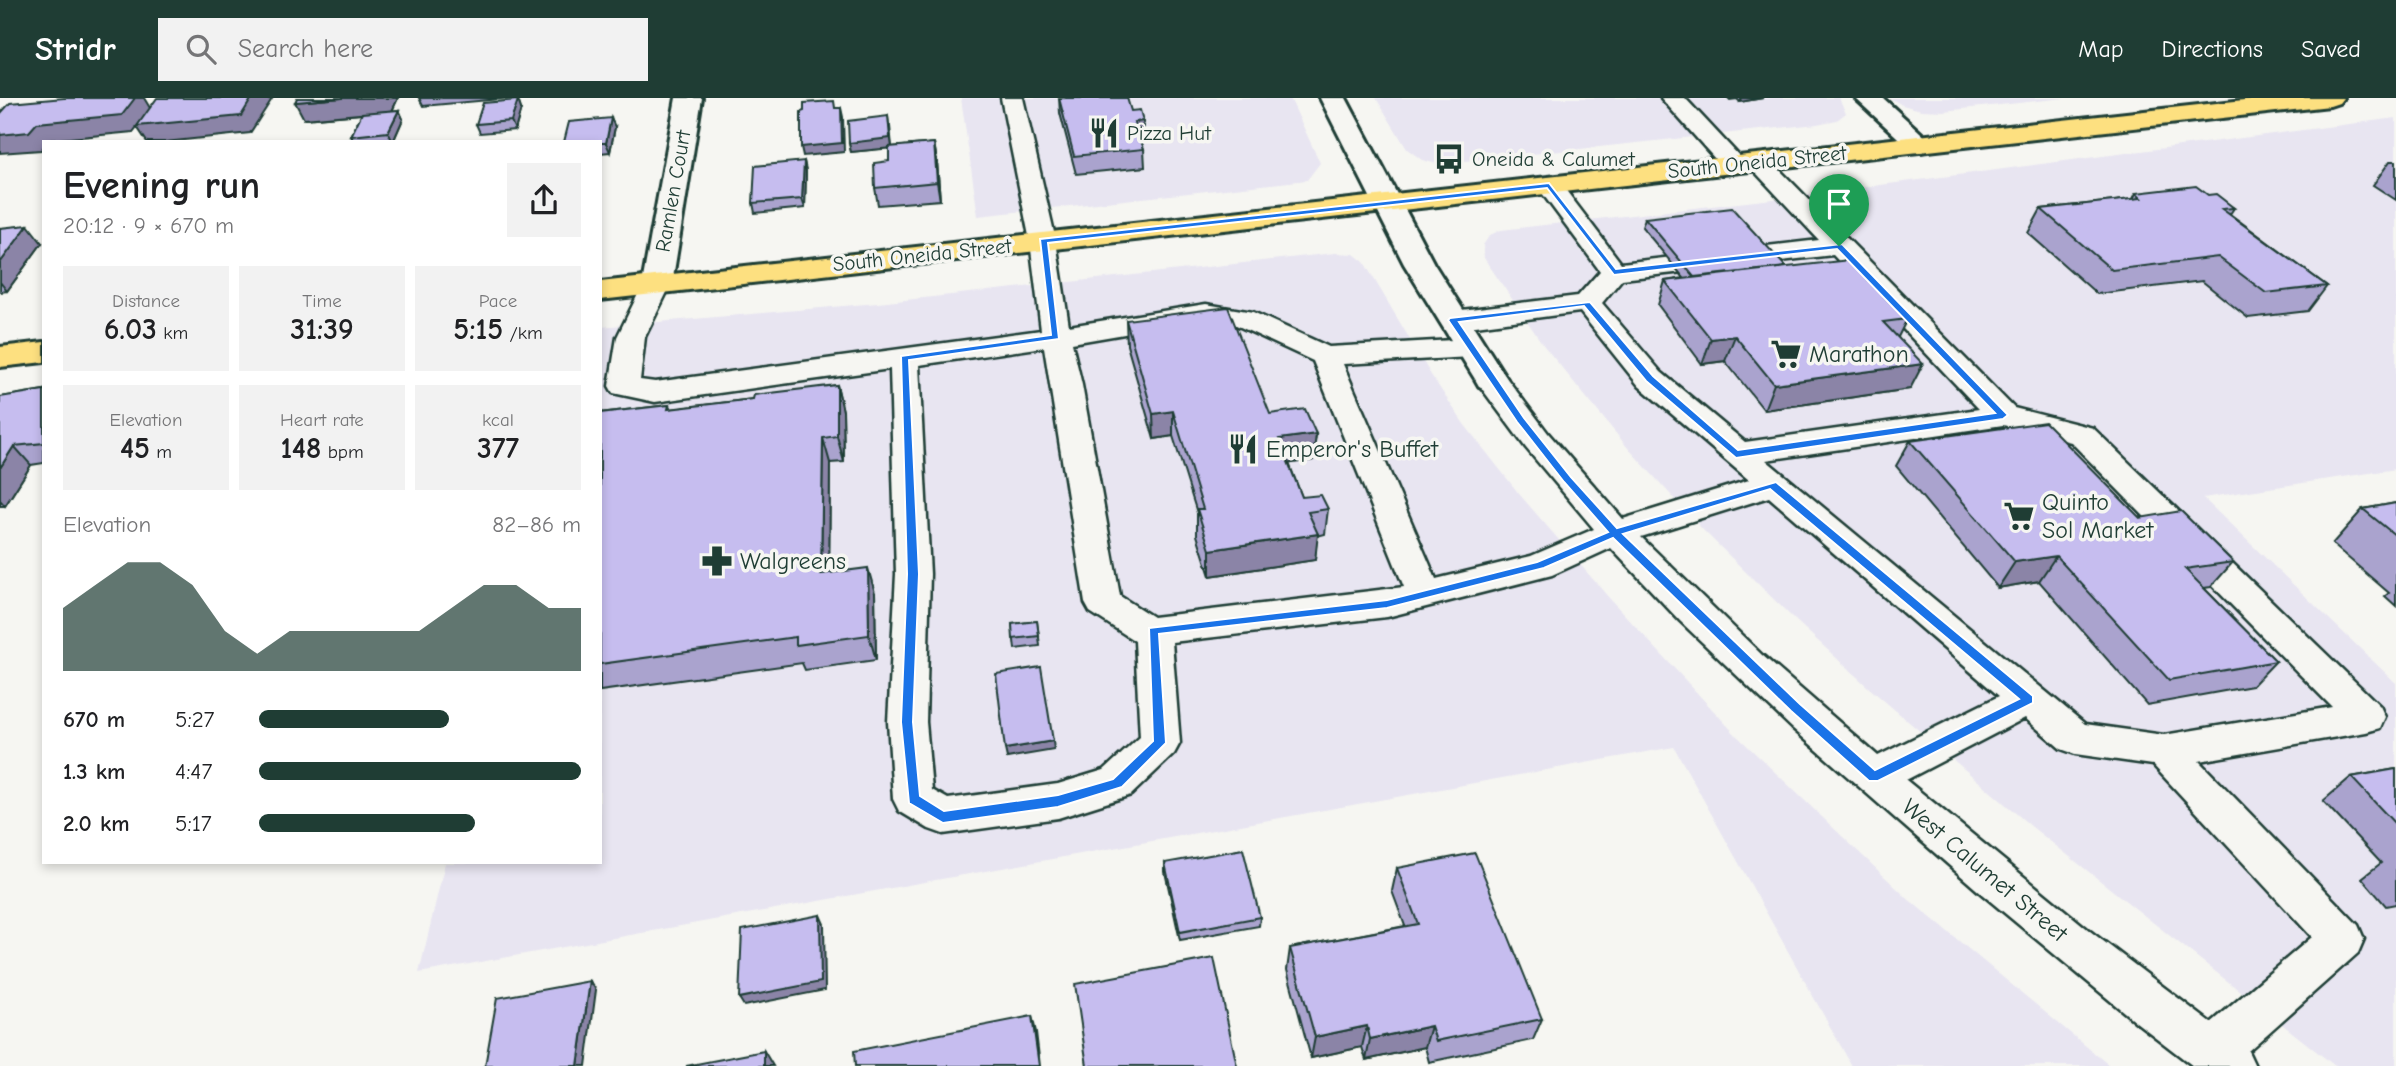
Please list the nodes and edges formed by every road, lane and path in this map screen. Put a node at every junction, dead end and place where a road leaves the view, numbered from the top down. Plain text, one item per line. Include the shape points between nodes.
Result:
1 (689, 98) edge
2 (1012, 98) edge
3 (1333, 98) edge
4 (1672, 98) edge
5 (1868, 98) edge
6 (2330, 98) edge
7 (1920, 144) junction
8 (1746, 163) junction
9 (1549, 185) junction
10 (1389, 203) junction
11 (1043, 241) junction
12 (1839, 246) junction
13 (1614, 272) junction
14 (657, 284) junction
15 (602, 291) edge
16 (1587, 303) junction
17 (1453, 320) junction
18 (1056, 337) junction
19 (42, 352) edge
20 (1325, 356) junction
21 (0, 357) edge
22 (904, 358) junction
23 (1481, 363) junction
24 (2003, 415) junction
25 (1736, 454) junction
26 (1772, 485) junction
27 (1615, 533) junction
28 (1425, 595) junction
29 (1153, 631) junction
30 (2028, 699) junction
31 (2164, 751) junction
32 (1874, 777) junction
33 (2222, 1059) edge

1 - 14 main road, Ramlen Court
2 - 11 lane
3 - 10 main road, West Calumet Street
4 - 8 lane
5 - 7 main road
6 - 7 main road, South Oneida Street
7 - 8 main road, South Oneida Street
8 - 9 main road, South Oneida Street
8 - 12 lane
9 - 10 main road, South Oneida Street
9 - 13 lane
10 - 11 main road, South Oneida Street
10 - 17 main road, West Calumet Street
11 - 14 main road, South Oneida Street
11 - 18 lane
12 - 13 lane
12 - 24 lane
13 - 16 lane
14 - 15 main road, South Oneida Street
14 - 22 lane via 631,337 624,386 655,392
16 - 17 lane
16 - 25 lane via 1650,379
17 - 23 main road, West Calumet Street
18 - 20 lane via 1206,312 1243,318
18 - 22 lane
18 - 29 lane via 1103,603
19 - 21 main road
20 - 23 lane
20 - 28 lane
22 - 29 lane via 913,574 907,722 913,799 943,817 1058,801 1117,783 1160,743
23 - 27 lane, West Calumet Street via 1567,480
24 - 25 lane
24 - 31 lane via 2082,435 2366,718
25 - 26 lane
26 - 27 lane
26 - 30 lane
27 - 28 lane via 1540,566
27 - 32 lane, West Calumet Street via 1795,708
28 - 29 lane via 1387,604
30 - 31 lane via 2075,738
30 - 32 lane
31 - 33 lane via 2342,939
32 - 33 lane, West Calumet Street via 2015,897

